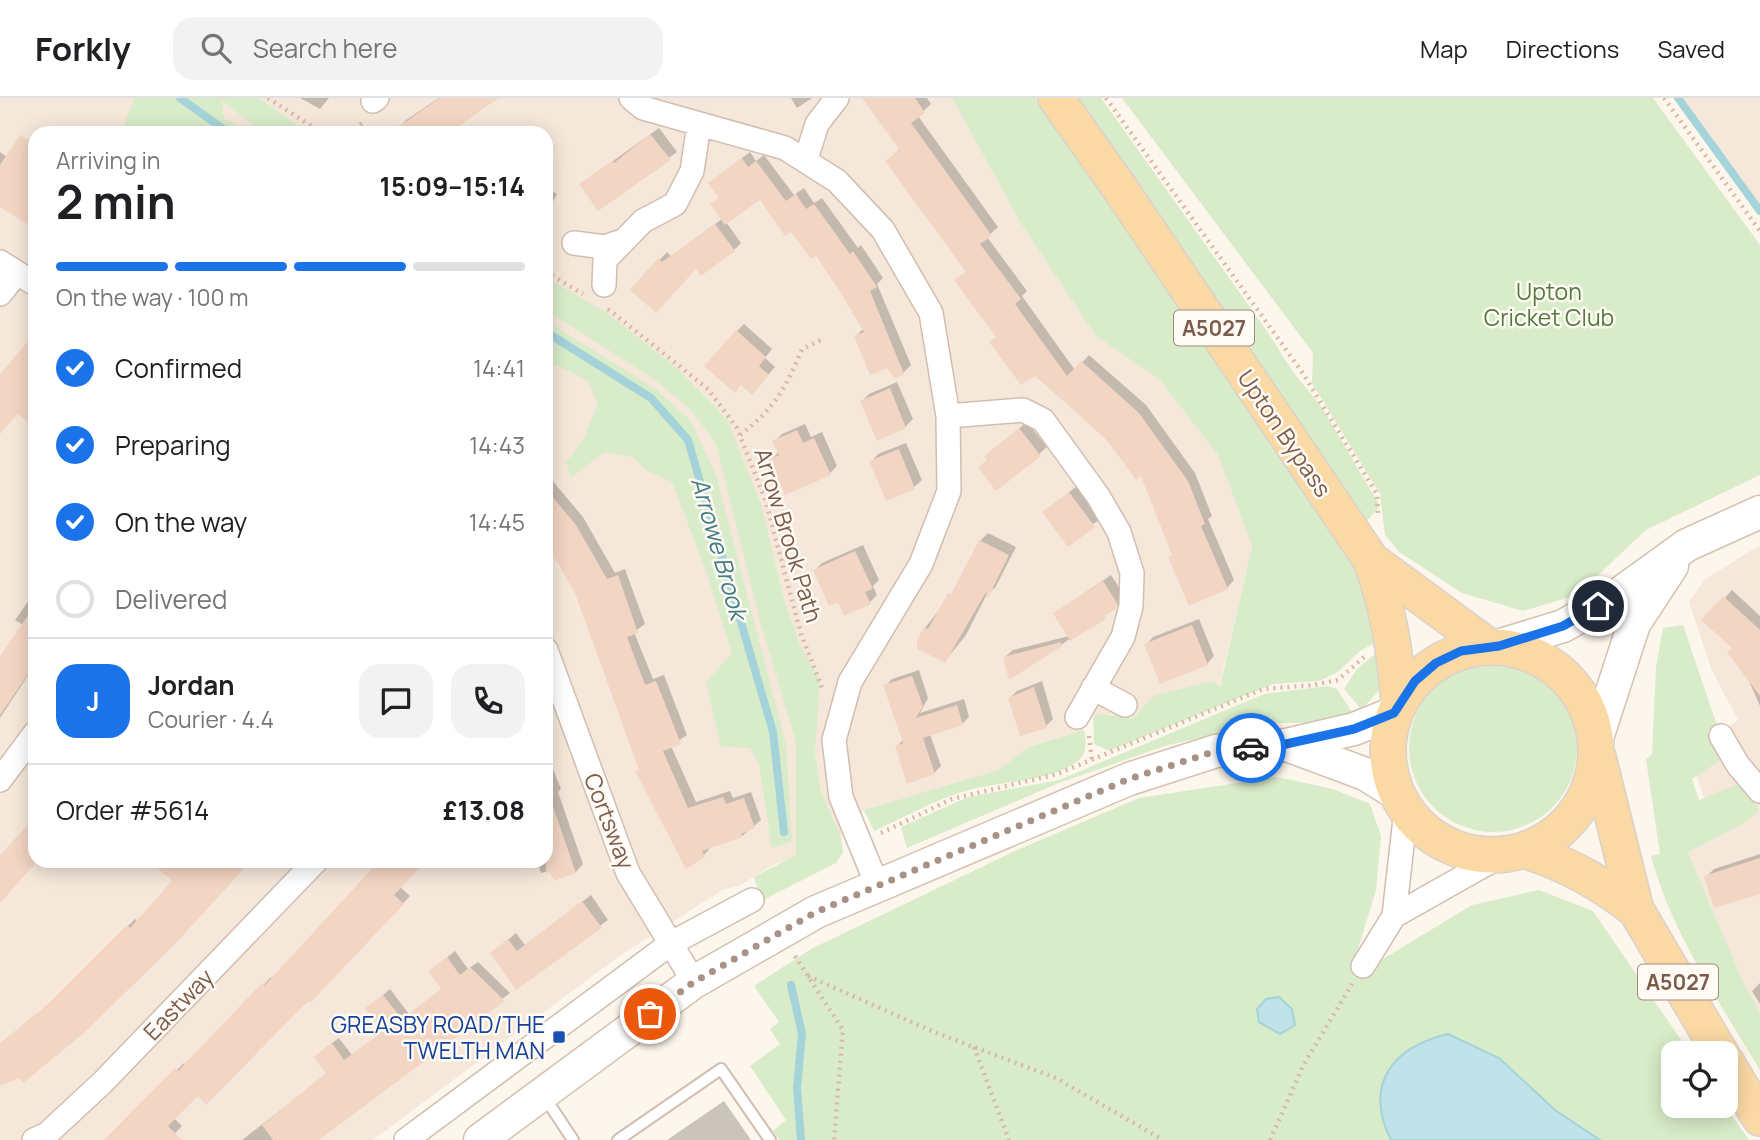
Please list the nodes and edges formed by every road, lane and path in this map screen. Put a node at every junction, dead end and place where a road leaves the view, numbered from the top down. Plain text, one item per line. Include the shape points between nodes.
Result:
1 (268, 98) edge
2 (631, 98) edge
3 (836, 98) edge
4 (1056, 98) edge
5 (1106, 98) edge
6 (1664, 98) edge
7 (699, 124) junction
8 (311, 126) edge
9 (806, 159) junction
10 (1760, 231) edge
11 (623, 241) junction
12 (574, 243) dead end
13 (17, 273) edge
14 (553, 275) edge
15 (0, 294) edge
16 (598, 295) junction
17 (823, 339) dead end
18 (948, 416) junction
19 (740, 435) junction
20 (1760, 512) edge
21 (1688, 545) junction
22 (1363, 549) junction
23 (1395, 642) junction
24 (1493, 646) junction
25 (1093, 688) junction
26 (555, 705) edge
27 (1125, 705) dead end
28 (1397, 708) junction
29 (1077, 717) dead end
30 (837, 727) junction
31 (1721, 736) dead end
32 (28, 742) edge
33 (1286, 744) junction
34 (1597, 746) junction
35 (0, 780) edge
36 (1760, 792) edge
37 (1401, 802) junction
38 (860, 844) junction
39 (1513, 852) junction
40 (309, 868) edge
41 (878, 887) junction
42 (752, 900) dead end
43 (1636, 910) junction
44 (1394, 916) junction
45 (780, 933) junction
46 (670, 944) junction
47 (1363, 965) joint
48 (808, 976) junction
49 (694, 982) junction
50 (1713, 1041) edge
51 (974, 1046) junction
52 (1738, 1082) edge
53 (542, 1094) junction
54 (1760, 1118) edge
55 (34, 1140) edge
56 (406, 1140) edge
57 (480, 1140) edge
58 (573, 1140) edge
59 (618, 1140) edge
60 (770, 1140) edge
61 (834, 1140) edge
62 (1009, 1140) edge
63 (1163, 1140) edge
64 (1270, 1140) edge

1 - 8 path
2 - 7 street via 643,108
3 - 9 street via 817,124
4 - 22 main road, Upton Bypass / A5027
5 - 22 path via 1302,372 1377,494 1378,524
6 - 10 path
7 - 9 street via 785,148
7 - 11 street via 692,171 675,204 643,221
9 - 18 street via 837,181 883,230 931,313
11 - 12 street via 604,247
11 - 16 street via 605,260
13 - 15 street
14 - 16 path, Arrow Brook Path
16 - 19 path, Arrow Brook Path via 708,389
17 - 19 path via 802,349 790,379 766,415
18 - 25 street via 1023,410 1043,420 1119,532 1132,573 1131,606 1123,637
18 - 30 street via 949,491 921,564 850,682
19 - 30 path, Arrow Brook Path via 765,499 801,634
20 - 21 main road
21 - 24 main road via 1615,597 1563,626
21 - 34 main road via 1634,624
22 - 23 main road, Upton Bypass via 1387,606
22 - 24 main road, Upton Bypass / A5027
23 - 28 main road, Upton Bypass
23 - 38 path via 1377,646 1338,680 1263,689 1057,774 952,799
24 - 28 main road via 1461,651 1436,663 1415,681
24 - 34 main road via 1527,652 1553,666 1580,695
25 - 27 street
25 - 29 street
26 - 46 street, Cortsway via 628,873
28 - 33 main road via 1354,729
28 - 37 main road via 1387,754
30 - 38 street via 834,740 841,797
31 - 36 street
32 - 35 street
33 - 37 main road via 1365,774
33 - 41 main road via 1216,751 1129,779
34 - 39 main road via 1592,783 1577,812 1553,835
34 - 43 main road, A5027
37 - 39 main road via 1424,830 1448,845 1474,853
37 - 44 street via 1405,837
38 - 41 street
39 - 43 main road via 1563,863 1600,882
39 - 44 street
40 - 55 street, Eastway via 103,1082 47,1134
41 - 45 main road via 816,912
42 - 46 street
43 - 50 main road, A5027
44 - 47 street
45 - 48 path
45 - 49 main road
46 - 49 street, Cortsway
46 - 56 street
47 - 64 path via 1303,1066
48 - 51 path
48 - 61 path via 843,1030
49 - 53 main road
51 - 62 path
51 - 63 path via 1056,1077
52 - 54 main road
53 - 57 main road
53 - 58 lane
59 - 60 lane via 720,1069

